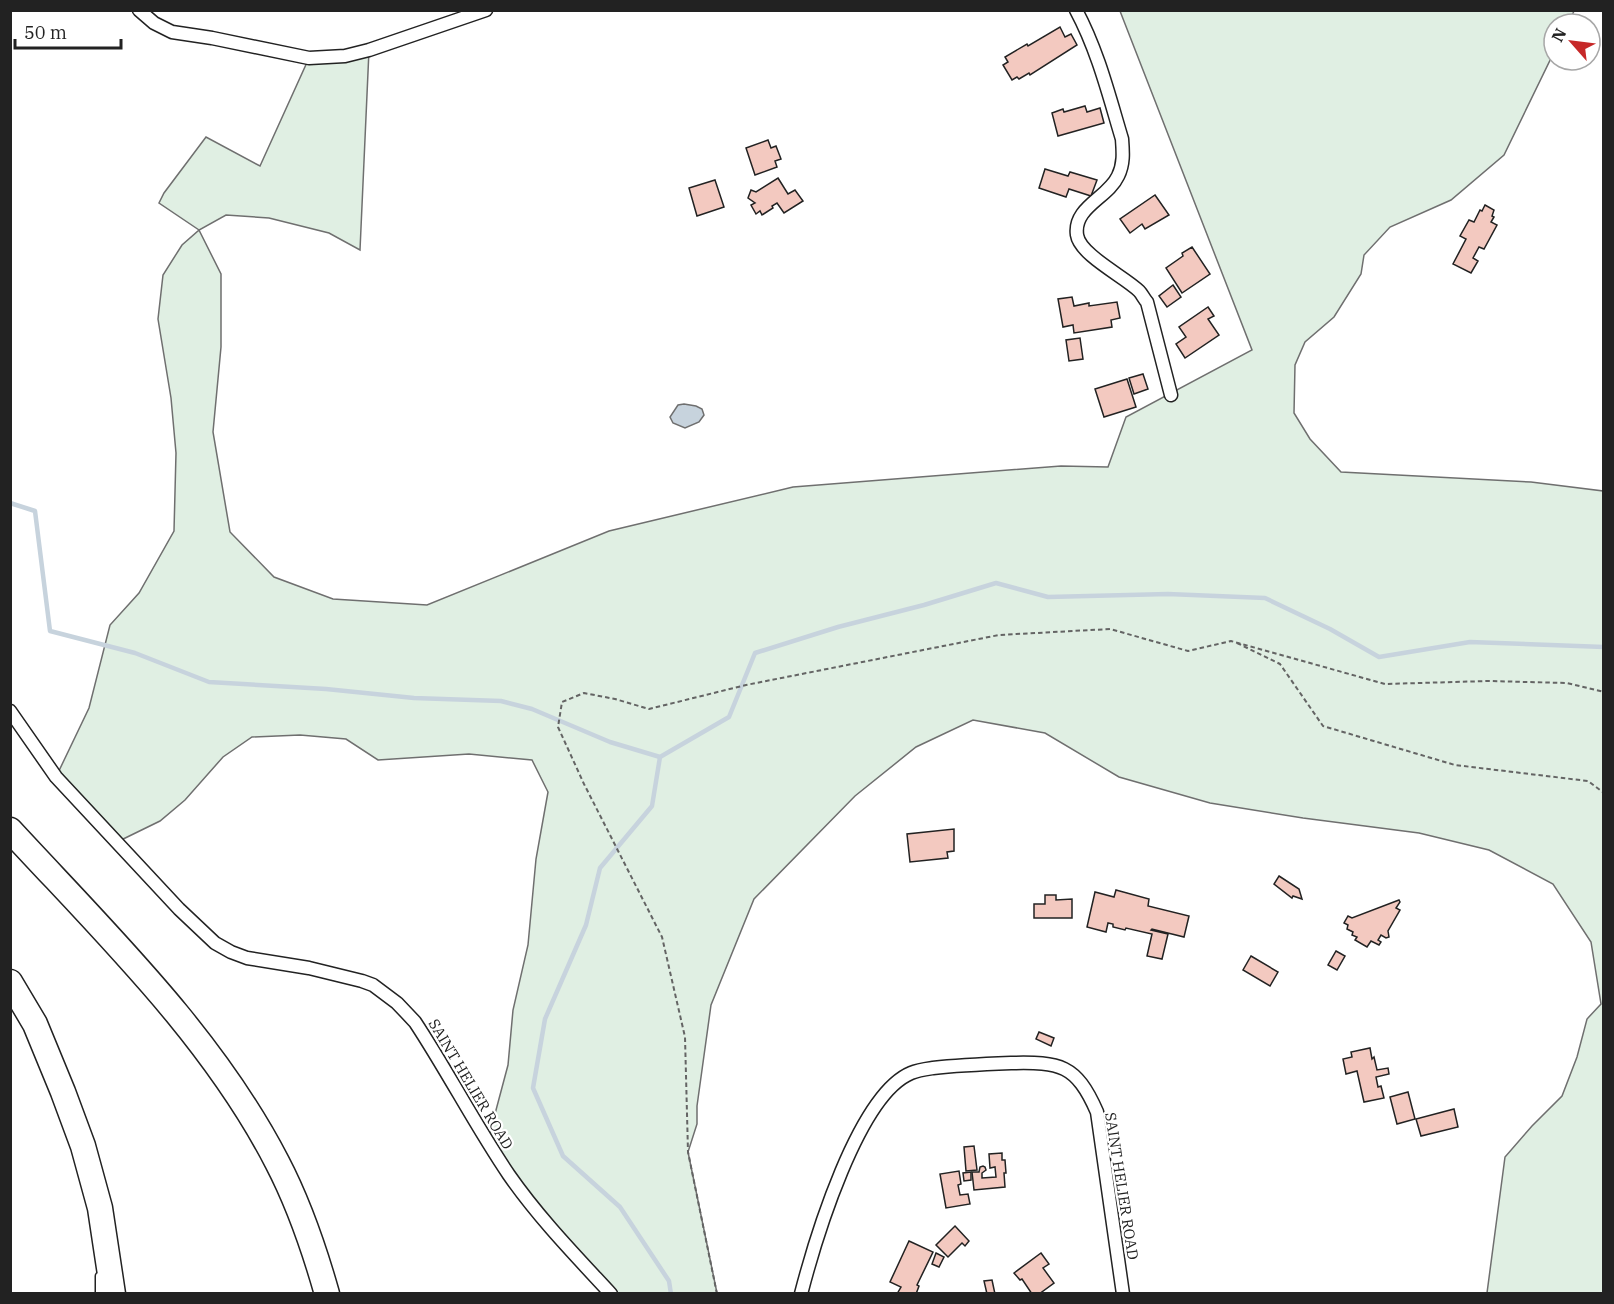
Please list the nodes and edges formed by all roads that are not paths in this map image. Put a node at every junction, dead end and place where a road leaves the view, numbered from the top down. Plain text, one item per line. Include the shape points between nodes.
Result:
1 (138, 10) edge
2 (486, 10) edge
3 (1076, 10) edge
4 (1171, 395) dead end
5 (10, 711) edge
6 (10, 830) edge
7 (10, 982) edge
8 (98, 1266) dead end
9 (99, 1293) edge
10 (113, 1293) edge
11 (327, 1293) edge
12 (611, 1293) edge
13 (801, 1293) edge
14 (1123, 1293) edge

1 - 2 street via 172,32 309,58 369,50
3 - 4 street via 1090,38 1123,150 1118,177 1082,212 1077,235 1089,254 1139,291 1147,302
5 - 12 street, SAINT HELIER ROAD via 56,777 215,943 247,958 362,981 397,1003 415,1022 522,1192 552,1231
6 - 11 highway via 173,1009 216,1063 276,1159 314,1249
7 - 10 highway via 35,1024 83,1146
8 - 9 lane
13 - 14 street, SAINT HELIER ROAD via 846,1159 874,1108 893,1084 912,1072 952,1065 1038,1062 1068,1070 1084,1087 1097,1112

